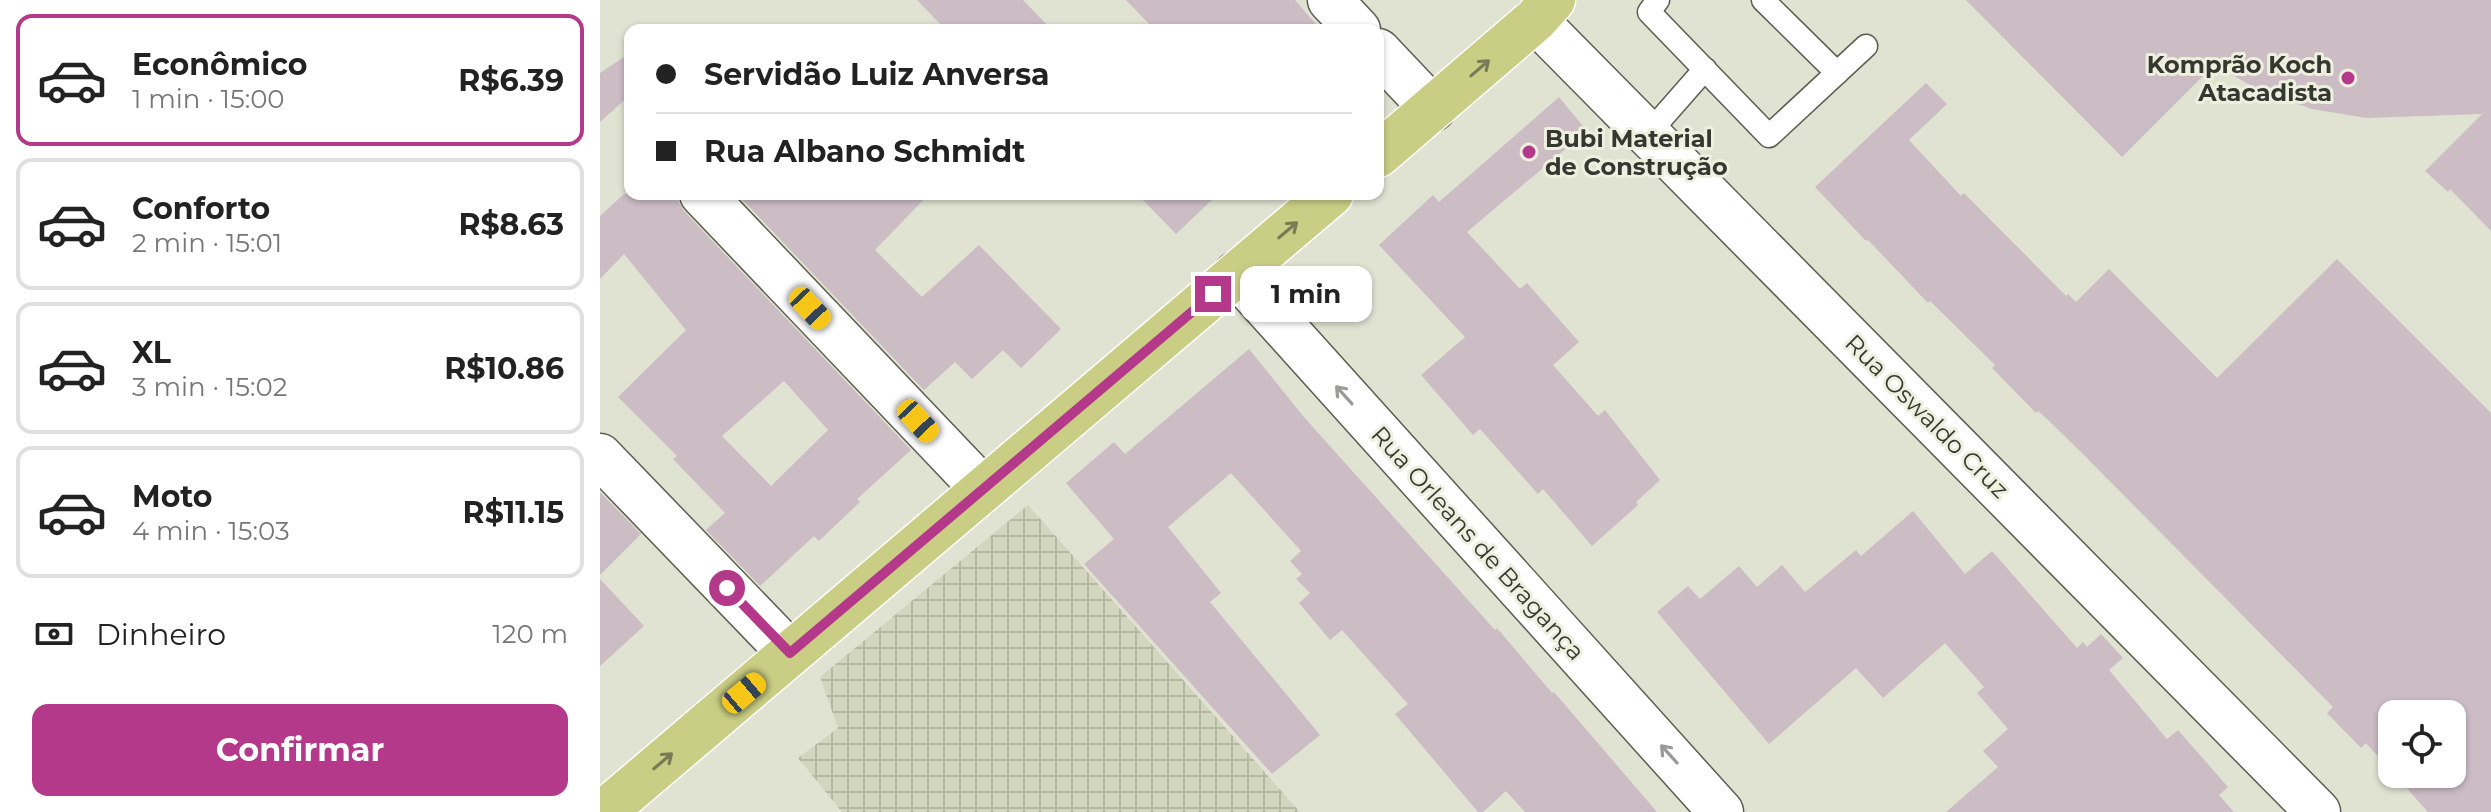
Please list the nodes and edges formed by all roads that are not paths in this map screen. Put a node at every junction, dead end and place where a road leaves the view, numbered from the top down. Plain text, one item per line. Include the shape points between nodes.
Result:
1 (1330, 0) edge
2 (1658, 0) edge
3 (1763, 0) edge
4 (1544, 10) edge
5 (1352, 24) edge
6 (1866, 46) dead end
7 (1384, 57) edge
8 (1705, 69) junction
9 (1837, 73) junction
10 (1433, 109) junction
11 (1648, 134) junction
12 (1384, 150) edge
13 (708, 200) edge
14 (1324, 200) edge
15 (1236, 274) junction
16 (600, 456) edge
17 (983, 489) junction
18 (790, 653) junction
19 (604, 812) edge
20 (1721, 812) edge
21 (2318, 812) edge

1 - 5 street
2 - 8 lane via 1649,12
3 - 9 lane
10 -> 4 main road
4 - 11 street, Rua Oswaldo Cruz
6 - 9 lane
7 - 10 street
8 - 9 lane via 1769,136
8 - 11 lane
10 - 12 main road
11 - 21 street, Rua Oswaldo Cruz
13 - 17 street
15 -> 14 main road
15 - 17 main road
20 -> 15 street, Rua Orleans de Bragança
16 - 18 street
17 - 18 main road
19 -> 18 main road

